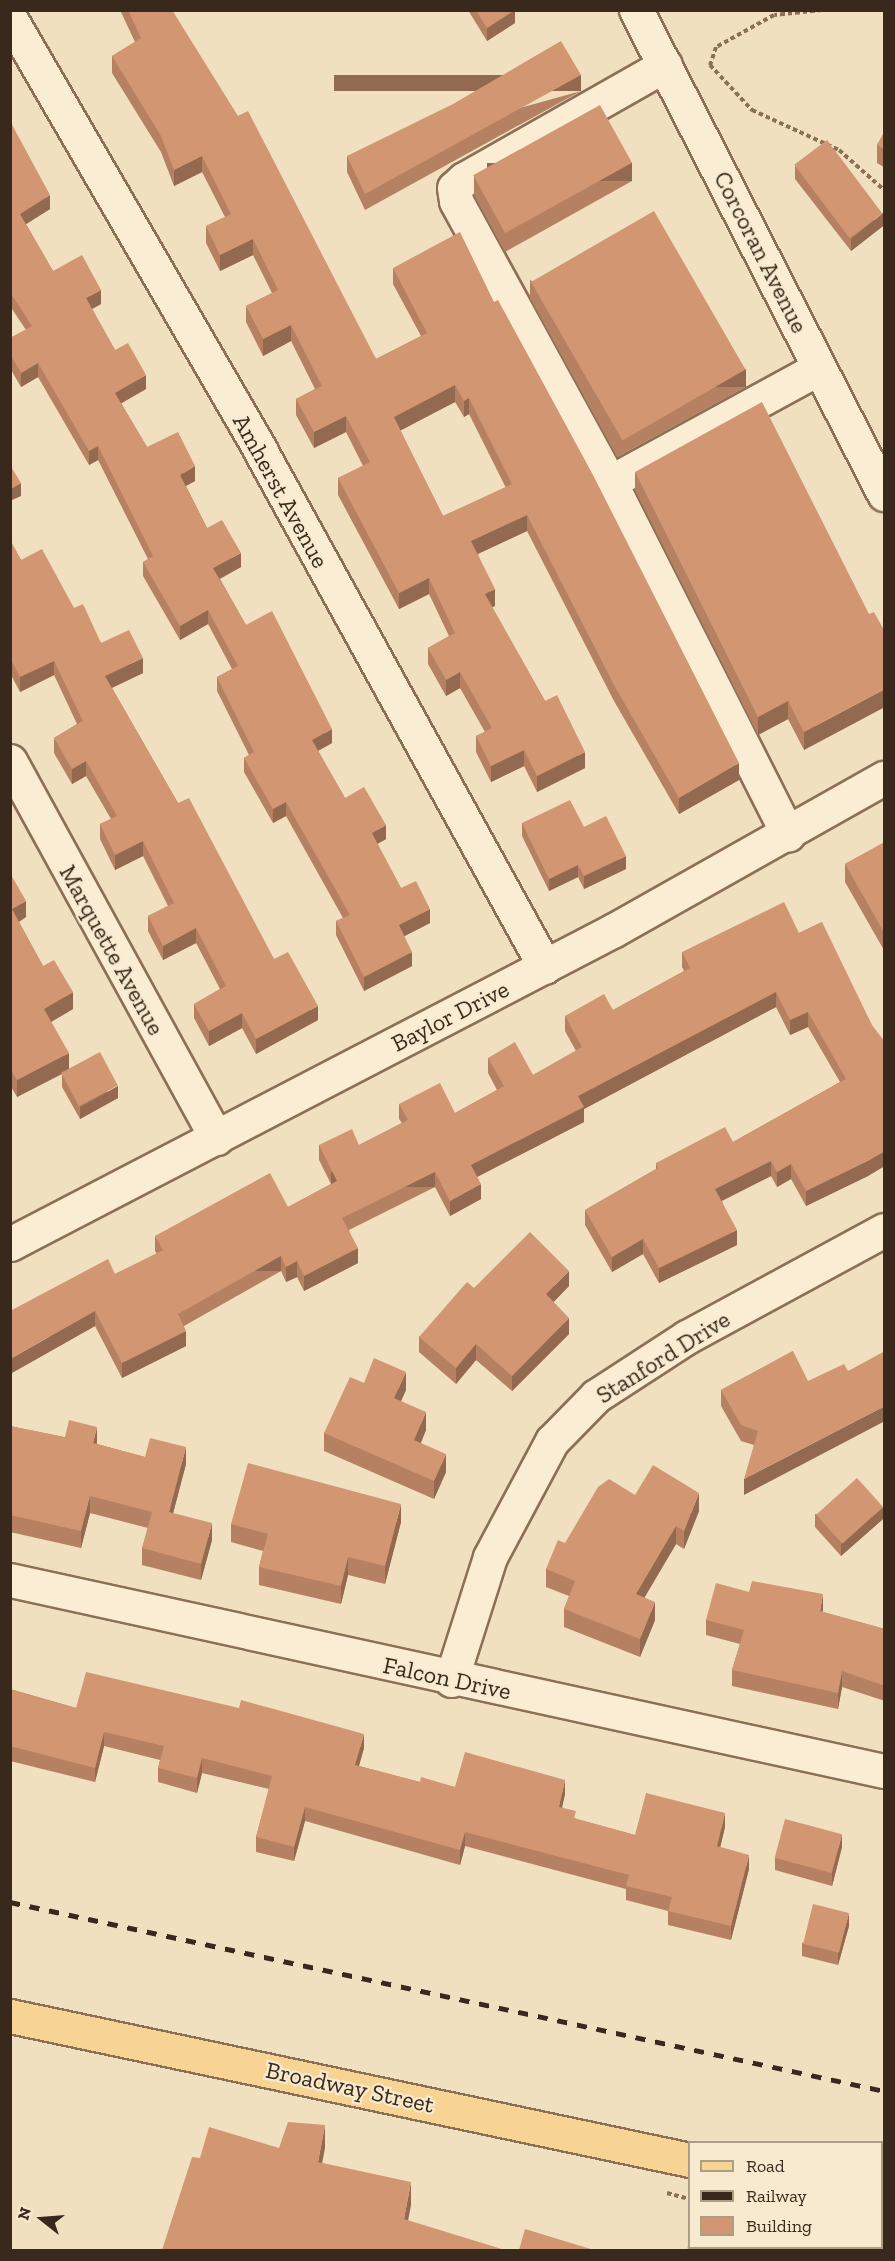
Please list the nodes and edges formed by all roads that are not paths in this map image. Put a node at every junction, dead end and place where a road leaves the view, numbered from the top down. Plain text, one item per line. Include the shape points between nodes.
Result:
1 (636, 10) edge
2 (10, 18) edge
3 (665, 65) junction
4 (819, 368) junction
5 (610, 482) junction
6 (885, 494) edge
7 (10, 761) edge
8 (885, 778) edge
9 (788, 835) junction
10 (545, 967) junction
11 (216, 1138) junction
12 (885, 1230) edge
13 (10, 1244) edge
14 (10, 1580) edge
15 (451, 1680) junction
16 (885, 1771) edge
17 (10, 2016) edge
18 (688, 2160) edge

1 - 3 street, Corcoran Avenue
2 - 10 street, Amherst Avenue via 260,450
3 - 4 street, Corcoran Avenue
3 - 5 street via 454,188 460,211
4 - 5 street
4 - 6 street, Corcoran Avenue
5 - 9 street
7 - 11 street, Marquette Avenue
8 - 9 street, Baylor Drive
9 - 10 street, Baylor Drive
10 - 11 street, Baylor Drive
11 - 13 street, Baylor Drive
12 - 15 street, Stanford Drive via 687,1337 596,1396 552,1441 490,1557
14 - 15 street, Falcon Drive
15 - 16 street, Falcon Drive
17 - 18 main road, Broadway Street

